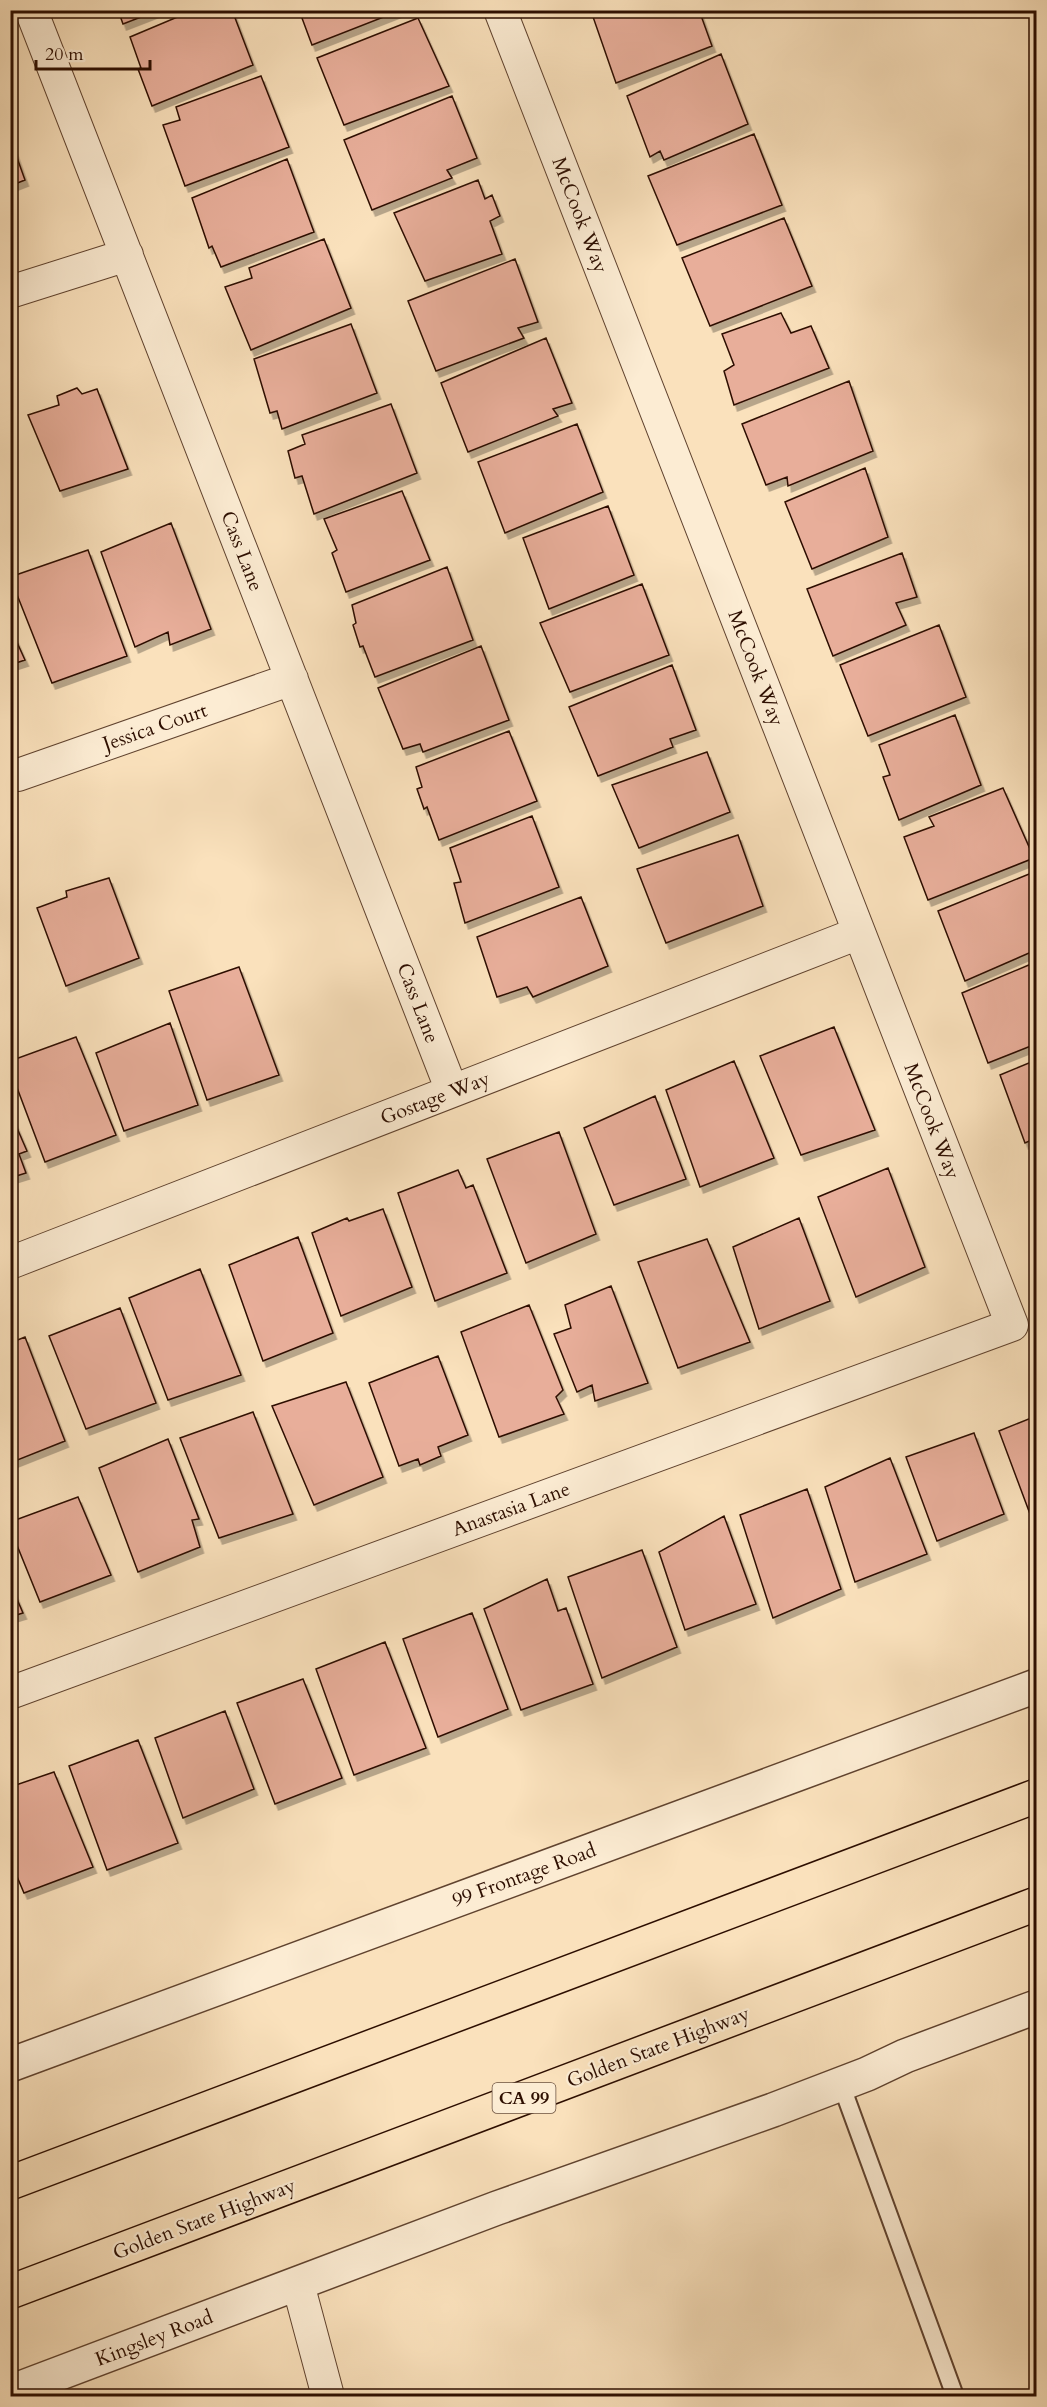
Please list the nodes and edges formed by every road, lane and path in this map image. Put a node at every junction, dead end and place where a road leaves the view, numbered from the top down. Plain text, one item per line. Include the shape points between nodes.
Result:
1 (31, 10) edge
2 (500, 10) edge
3 (127, 255) junction
4 (10, 292) edge
5 (292, 679) junction
6 (18, 775) dead end
7 (859, 933) junction
8 (452, 1091) junction
9 (10, 1263) edge
10 (1012, 1325) joint
11 (1036, 1686) edge
12 (10, 1693) edge
13 (1036, 1796) edge
14 (1036, 1904) edge
15 (1036, 2007) edge
16 (10, 2065) edge
17 (841, 2084) junction
18 (10, 2183) edge
19 (298, 2284) junction
20 (10, 2292) edge
21 (10, 2392) edge
22 (328, 2397) edge
23 (955, 2397) edge

1 - 3 street, Cass Lane
2 - 7 street, McCook Way
3 - 4 street
3 - 5 street, Cass Lane
5 - 6 street, Jessica Court
5 - 8 street, Cass Lane
7 - 8 street, Gostage Way
7 - 10 street, McCook Way
8 - 9 street, Gostage Way
10 - 12 street, Anastasia Lane
11 - 16 street, 99 Frontage Road
13 - 18 highway
14 - 20 highway, Golden State Highway / CA 99
15 - 17 street
17 - 19 street
17 - 23 lane
19 - 21 street, Kingsley Road
19 - 22 street

